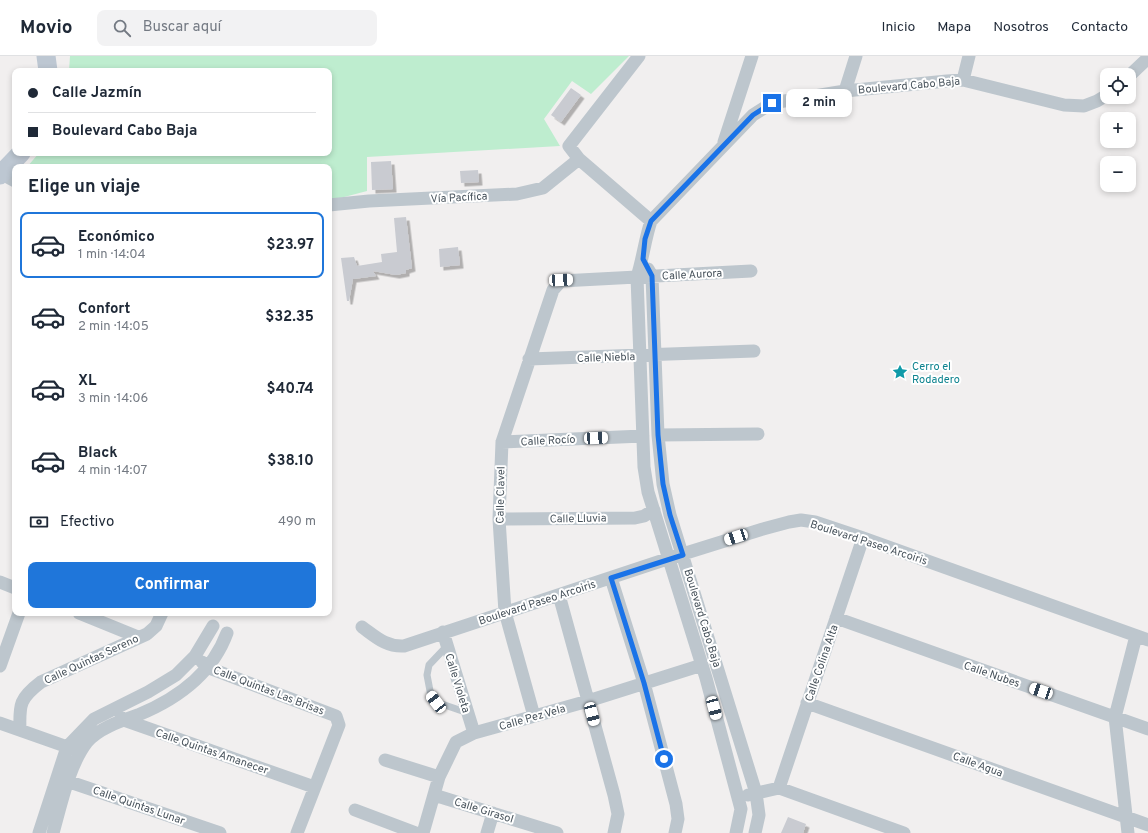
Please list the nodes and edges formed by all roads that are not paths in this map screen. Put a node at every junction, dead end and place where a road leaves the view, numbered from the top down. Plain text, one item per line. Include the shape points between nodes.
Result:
1 (46, 56) edge
2 (55, 56) edge
3 (639, 56) edge
4 (752, 56) edge
5 (856, 56) edge
6 (969, 56) edge
7 (1148, 58) edge
8 (48, 68) edge
9 (56, 68) edge
10 (1136, 69) edge
11 (963, 80) junction
12 (845, 91) junction
13 (1100, 99) edge
14 (724, 144) junction
15 (12, 151) edge
16 (18, 156) edge
17 (579, 159) junction
18 (3, 172) edge
19 (332, 205) edge
20 (651, 221) junction
21 (643, 259) junction
22 (750, 271) dead end
23 (652, 276) junction
24 (637, 277) junction
25 (561, 280) joint
26 (754, 351) dead end
27 (640, 355) junction
28 (655, 355) junction
29 (529, 359) junction
30 (758, 434) dead end
31 (658, 435) junction
32 (643, 436) junction
33 (502, 442) junction
34 (654, 510) junction
35 (499, 519) junction
36 (863, 538) junction
37 (683, 555) junction
38 (670, 558) junction
39 (611, 578) junction
40 (0, 582) edge
41 (12, 587) edge
42 (558, 595) junction
43 (505, 612) junction
44 (18, 616) edge
45 (86, 616) edge
46 (161, 616) edge
47 (836, 618) junction
48 (213, 626) dead end
49 (362, 627) dead end
50 (443, 632) junction
51 (227, 633) dead end
52 (138, 637) junction
53 (1142, 638) edge
54 (447, 646) junction
55 (195, 656) junction
56 (702, 665) junction
57 (0, 666) edge
58 (209, 668) junction
59 (720, 675) junction
60 (706, 678) junction
61 (644, 683) junction
62 (588, 701) junction
63 (808, 703) junction
64 (115, 708) junction
65 (468, 713) junction
66 (534, 716) junction
67 (1115, 717) junction
68 (124, 720) junction
69 (0, 723) edge
70 (1148, 729) edge
71 (20, 730) junction
72 (474, 733) junction
73 (67, 747) junction
74 (81, 752) junction
75 (385, 760) dead end
76 (439, 777) junction
77 (63, 780) junction
78 (314, 787) junction
79 (779, 788) junction
80 (756, 793) junction
81 (434, 795) junction
82 (738, 798) junction
83 (355, 810) dead end
84 (494, 813) junction
85 (1127, 818) junction
86 (1148, 826) edge
87 (553, 832) edge
88 (39, 833) edge
89 (53, 833) edge
90 (220, 833) edge
91 (297, 833) edge
92 (416, 833) edge
93 (423, 833) edge
94 (487, 833) edge
95 (614, 833) edge
96 (675, 833) edge
97 (736, 833) edge
98 (755, 833) edge
99 (904, 833) edge
100 (1128, 833) edge

1 - 8 street
2 - 9 street
3 - 17 street via 570,144 570,149
4 - 14 street
5 - 12 street
6 - 11 street
7 - 10 street
11 - 12 street, Boulevard Cabo Baja
11 - 13 street, Boulevard Cabo Baja via 1064,105 1084,106
12 - 14 street, Boulevard Cabo Baja via 772,103 753,115
14 - 20 street, Boulevard Cabo Baja
15 - 18 street
16 - 18 street
17 - 19 street, Vía Pacífica via 543,188 517,194
17 - 20 street
20 - 21 street, Boulevard Cabo Baja via 645,239
21 - 23 street, Boulevard Cabo Baja
21 - 24 street, Boulevard Cabo Baja
22 - 23 street, Calle Aurora
23 - 24 street, Calle Aurora
23 - 28 street, Boulevard Cabo Baja
24 - 25 street, Calle Aurora
24 - 27 street, Boulevard Cabo Baja
25 - 29 street, Calle Clavel via 553,290
26 - 28 street, Calle Niebla
27 - 28 street, Calle Niebla
27 - 29 street, Calle Niebla
27 - 32 street, Boulevard Cabo Baja
28 - 31 street, Boulevard Cabo Baja
29 - 33 street, Calle Clavel
30 - 31 street
31 - 37 street, Boulevard Cabo Baja via 663,484
32 - 33 street, Calle Rocío
32 - 34 street, Boulevard Cabo Baja via 646,481
33 - 35 street, Calle Clavel
34 - 35 street, Calle Lluvia via 635,518
34 - 38 street, Boulevard Cabo Baja
35 - 43 street, Calle Clavel
36 - 37 street, Boulevard Paseo Arcoiris via 801,520 763,529
36 - 47 street, Calle Colina Alta
36 - 53 street, Boulevard Paseo Arcoiris
37 - 38 street, Boulevard Paseo Arcoiris
37 - 59 street, Boulevard Cabo Baja
38 - 39 street, Boulevard Paseo Arcoiris
38 - 56 street, Boulevard Cabo Baja
39 - 42 street, Boulevard Paseo Arcoiris
39 - 61 street
40 - 41 street
42 - 43 street, Boulevard Paseo Arcoiris
42 - 62 street
43 - 50 street, Boulevard Paseo Arcoiris
43 - 66 street, Calle Clavel
44 - 57 street
45 - 52 street
46 - 52 street, Calle Quintas Sereno via 156,626 147,634
47 - 63 street, Calle Colina Alta
47 - 67 street, Calle Nubes
48 - 55 street
49 - 50 street, Boulevard Paseo Arcoiris via 385,644 394,647
50 - 54 street, Calle Violeta
51 - 58 street
52 - 71 street, Calle Quintas Sereno via 41,682 26,694 19,710
53 - 67 street
54 - 65 street, Calle Violeta
54 - 65 lane via 429,665 427,675 431,696 436,702
55 - 58 street, Calle Quintas Las Brisas
55 - 64 street via 176,675
56 - 60 street, Boulevard Cabo Baja
56 - 61 street, Calle Pez Vela
58 - 68 street via 175,696
58 - 78 street, Calle Quintas Las Brisas via 336,716 339,725
59 - 60 street
59 - 80 street, Boulevard Cabo Baja
60 - 82 street, Boulevard Cabo Baja
61 - 62 street, Calle Pez Vela
61 - 96 street via 676,804 678,819
62 - 66 street, Calle Pez Vela
62 - 95 street via 618,814
63 - 79 street, Calle Colina Alta
63 - 85 street, Calle Agua
64 - 68 street
64 - 73 street via 94,719
65 - 72 street, Calle Violeta
66 - 72 street, Calle Pez Vela
67 - 70 street, Calle Nubes
67 - 85 street
68 - 74 street via 88,741
68 - 78 street, Calle Quintas Amanecer
69 - 71 street
71 - 73 street
72 - 76 street, Calle Pez Vela via 456,742
73 - 74 street
73 - 77 street
74 - 77 street
75 - 76 street
76 - 81 street, Calle Pez Vela
77 - 88 street
77 - 89 street
77 - 90 street, Calle Quintas Lunar
78 - 91 street
79 - 80 street
79 - 99 street
80 - 82 street
80 - 98 street, Boulevard Cabo Baja via 759,815
81 - 84 street, Calle Girasol
81 - 93 street, Calle Pez Vela
82 - 97 street, Boulevard Cabo Baja via 741,809
83 - 92 street
84 - 87 street, Calle Girasol
84 - 94 street
85 - 86 street, Calle Agua
85 - 100 street

